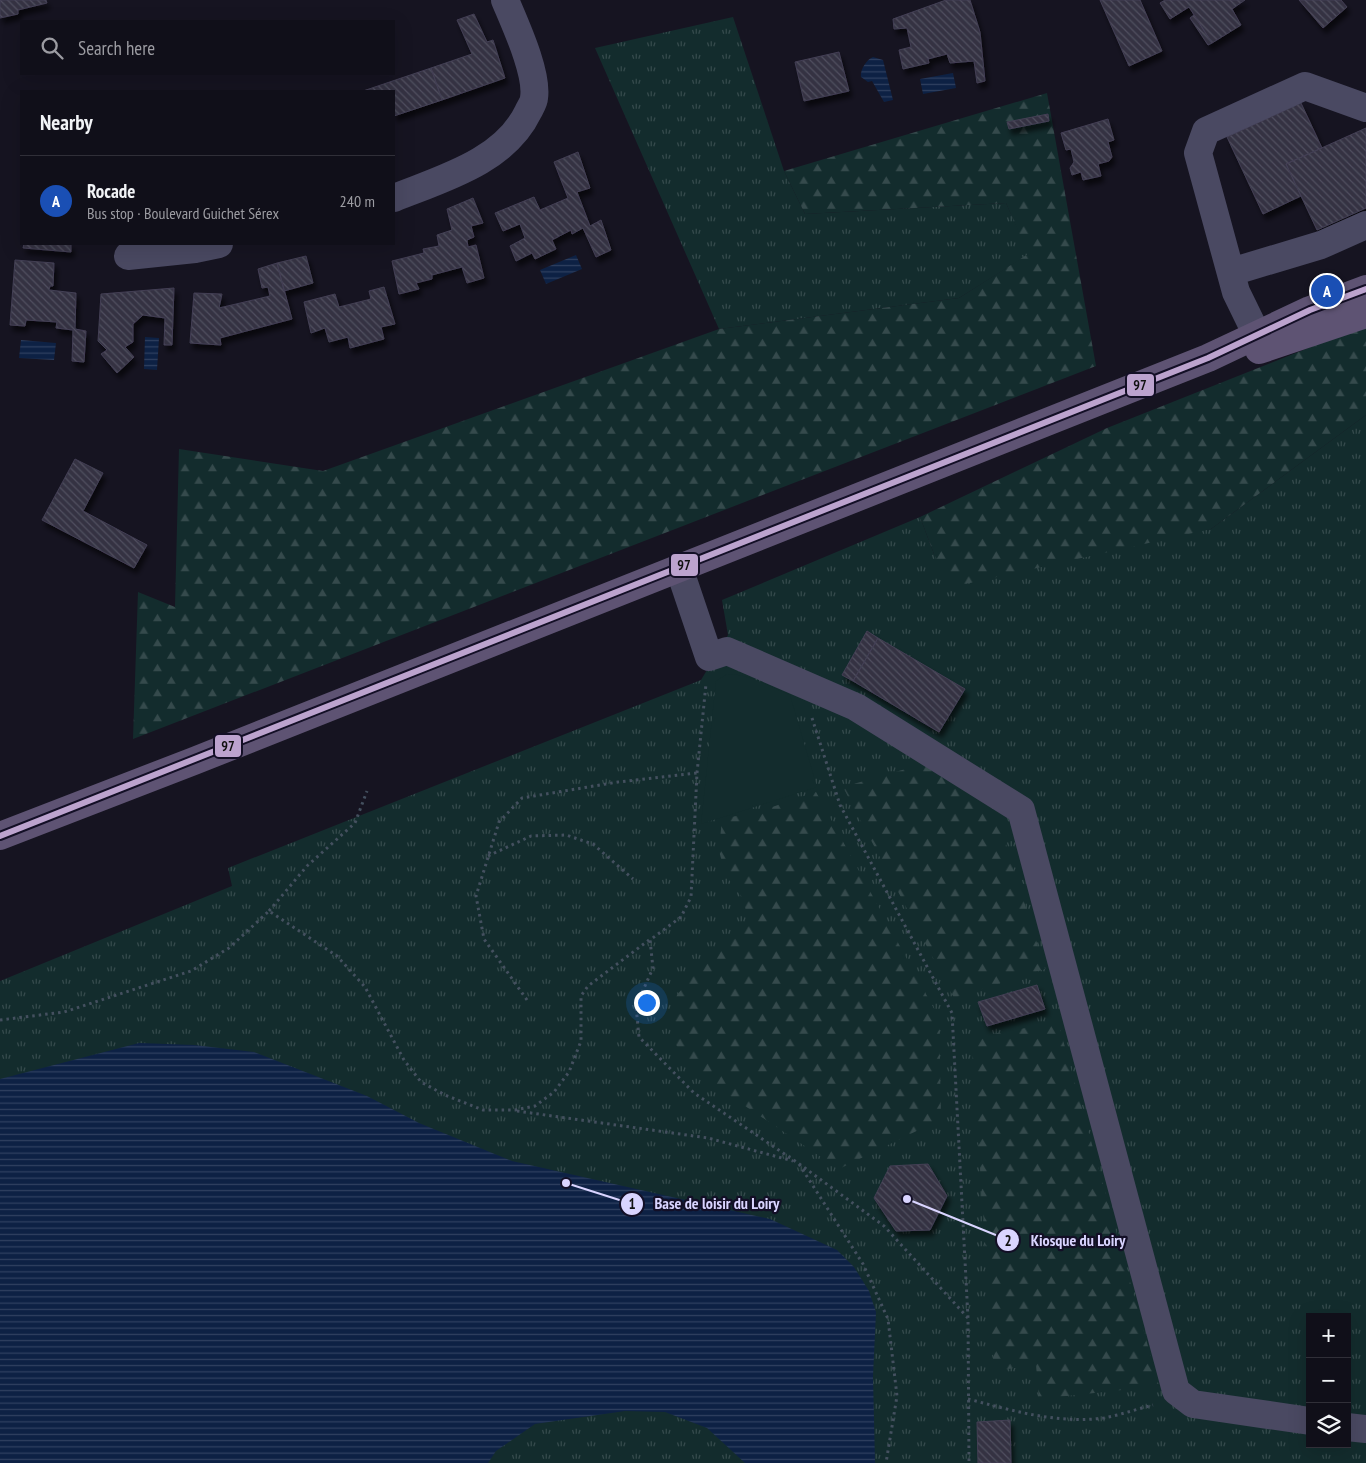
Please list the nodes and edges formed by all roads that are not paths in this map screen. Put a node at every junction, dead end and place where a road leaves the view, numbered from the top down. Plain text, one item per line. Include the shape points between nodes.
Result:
1 (505, 0) edge
2 (1366, 108) edge
3 (395, 198) edge
4 (1366, 226) edge
5 (214, 245) edge
6 (128, 256) dead end
7 (1231, 272) junction
8 (1366, 289) edge
9 (1366, 314) edge
10 (1257, 335) junction
11 (1208, 358) junction
12 (678, 568) junction
13 (0, 836) edge
14 (1306, 1420) edge
15 (1351, 1428) edge
16 (1366, 1430) edge

1 - 3 lane via 530,64 534,98 524,120 501,147 462,170
2 - 7 lane via 1305,86 1206,132 1198,153
4 - 7 lane via 1320,245
5 - 6 lane
7 - 10 lane via 1236,292
8 - 10 main road
9 - 11 main road via 1266,349
10 - 11 main road
11 - 12 main road
12 - 13 main road
12 - 14 lane via 709,657 727,651 856,707 1021,810 1176,1391 1193,1404
15 - 16 lane

